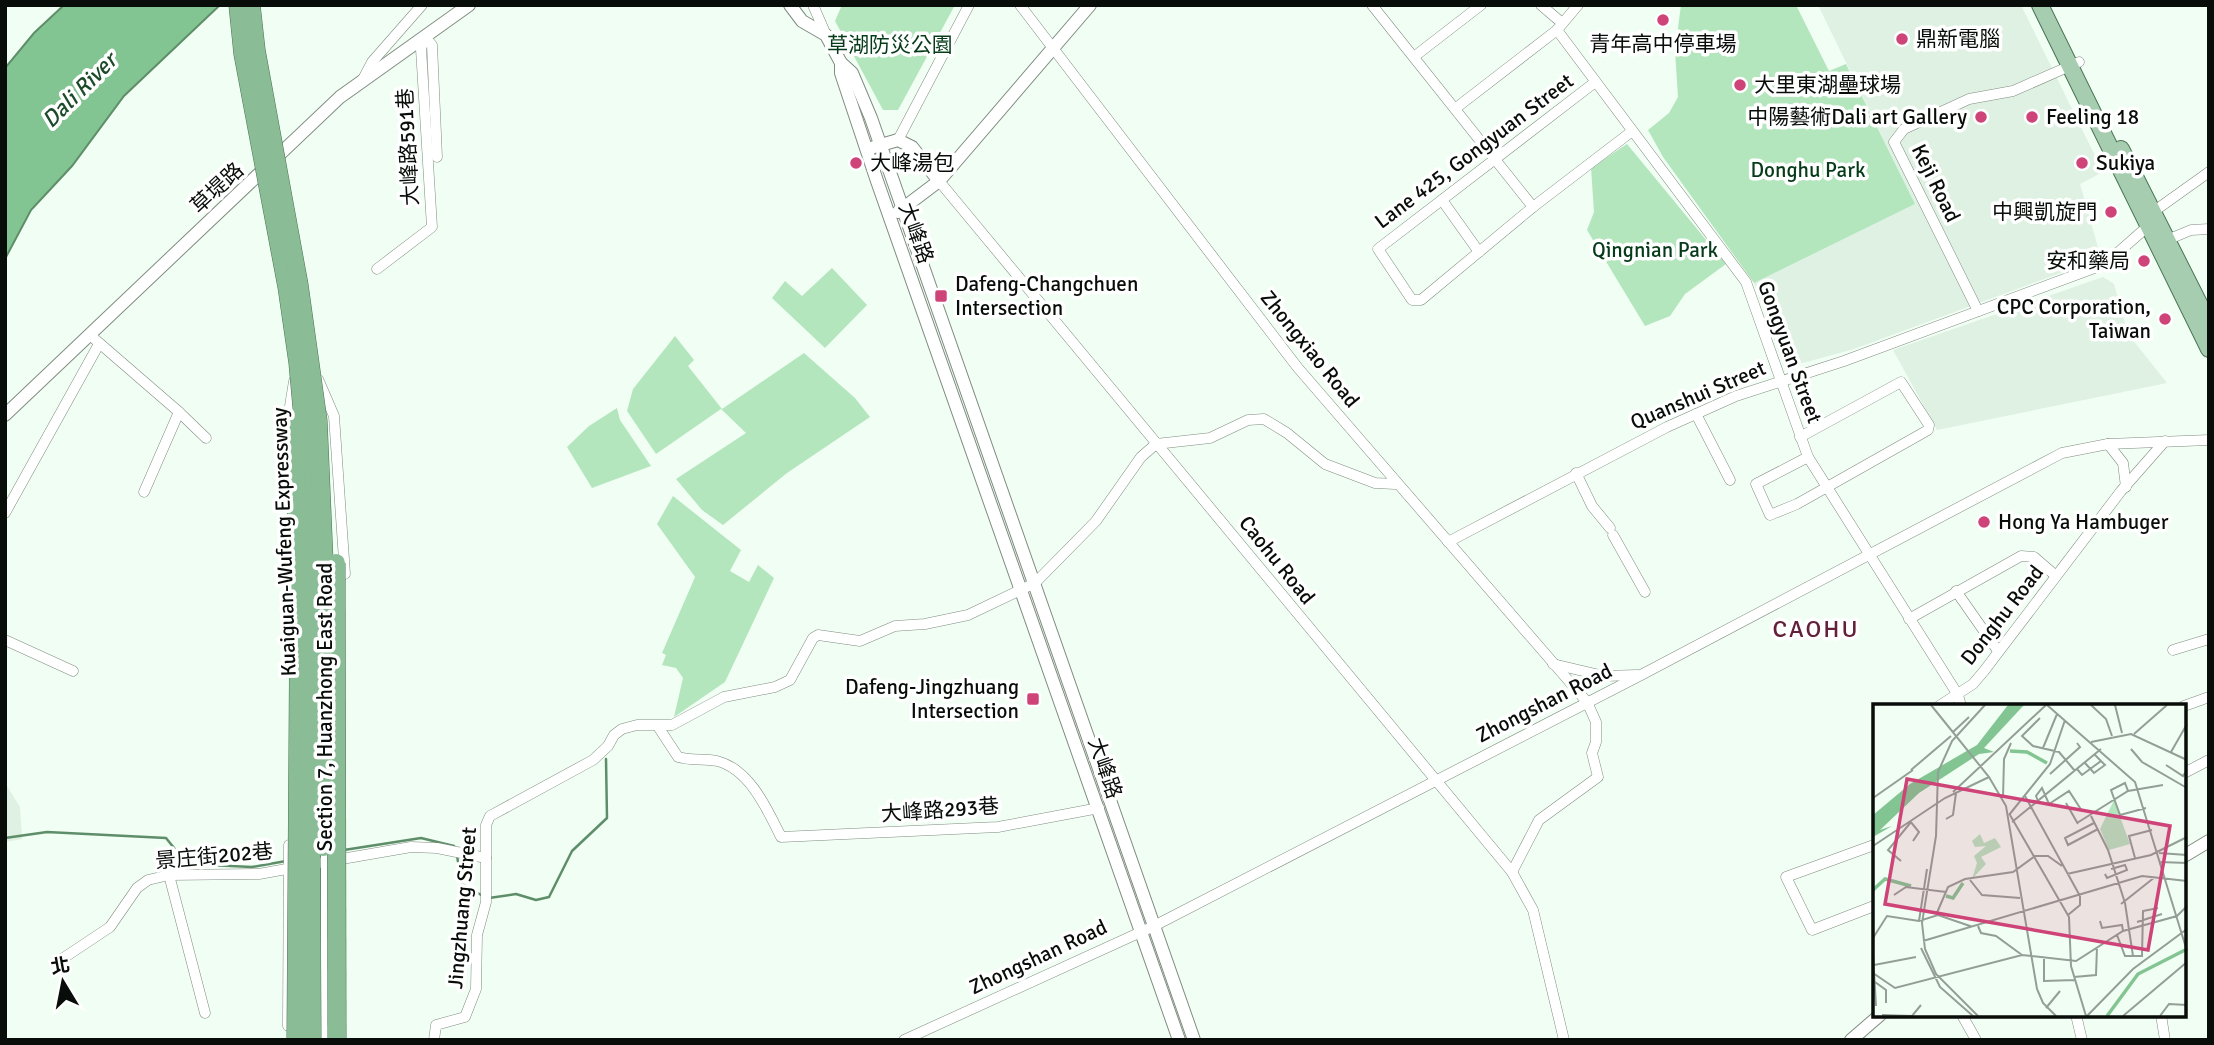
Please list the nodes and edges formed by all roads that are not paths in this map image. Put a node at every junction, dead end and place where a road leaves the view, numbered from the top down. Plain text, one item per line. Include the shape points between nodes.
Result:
1 (238, 5) edge
2 (251, 5) edge
3 (422, 5) edge
4 (469, 5) edge
5 (790, 5) edge
6 (813, 5) edge
7 (969, 5) edge
8 (1020, 5) edge
9 (1090, 5) edge
10 (1371, 5) edge
11 (1481, 5) edge
12 (1541, 5) edge
13 (1578, 5) edge
14 (2040, 5) edge
15 (2051, 5) edge
16 (1559, 27) junction
17 (826, 35) junction
18 (425, 37) junction
19 (1052, 47) junction
20 (1415, 56) junction
21 (841, 63) junction
22 (2075, 64) junction
23 (363, 79) junction
24 (1594, 83) junction
25 (1456, 107) junction
26 (1631, 132) junction
27 (898, 139) junction
28 (881, 145) junction
29 (867, 150) junction
30 (279, 156) junction
31 (438, 157) dead end
32 (1496, 160) junction
33 (263, 172) junction
34 (2209, 172) edge
35 (2203, 178) edge
36 (939, 180) junction
37 (1442, 200) junction
38 (1533, 207) junction
39 (903, 210) junction
40 (889, 217) junction
41 (2150, 219) junction
42 (2209, 229) edge
43 (2167, 240) junction
44 (1479, 252) junction
45 (377, 270) dead end
46 (2199, 305) edge
47 (1978, 312) junction
48 (2209, 323) edge
49 (94, 339) junction
50 (2209, 349) edge
51 (305, 371) junction
52 (1781, 381) junction
53 (178, 412) junction
54 (1696, 414) junction
55 (5, 415) edge
56 (1800, 437) junction
57 (206, 438) dead end
58 (2209, 440) edge
59 (2165, 441) junction
60 (1156, 444) junction
61 (2108, 444) junction
62 (1808, 457) junction
63 (1576, 473) junction
64 (1730, 480) dead end
65 (1395, 484) junction
66 (1829, 487) junction
67 (2126, 487) junction
68 (144, 492) dead end
69 (5, 513) edge
70 (1448, 542) junction
71 (1870, 554) junction
72 (291, 559) junction
73 (306, 561) junction
74 (328, 564) junction
75 (345, 566) junction
76 (2056, 576) junction
77 (1035, 583) junction
78 (1021, 589) junction
79 (1956, 591) junction
80 (1645, 592) dead end
81 (1909, 619) junction
82 (2209, 639) edge
83 (5, 640) edge
84 (2173, 650) dead end
85 (1998, 651) junction
86 (1553, 664) junction
87 (74, 671) dead end
88 (1641, 675) junction
89 (2209, 697) edge
90 (1959, 700) edge
91 (1587, 702) junction
92 (2186, 705) edge
93 (659, 728) junction
94 (2209, 760) edge
95 (2186, 772) edge
96 (1437, 780) junction
97 (1099, 808) junction
98 (2209, 841) edge
99 (1873, 845) edge
100 (327, 855) junction
101 (2186, 855) edge
102 (345, 857) junction
103 (486, 858) junction
104 (306, 859) junction
105 (288, 869) junction
106 (1512, 872) junction
107 (169, 875) junction
108 (1873, 906) edge
109 (1154, 926) junction
110 (1140, 932) junction
111 (60, 961) dead end
112 (205, 1013) dead end
113 (1878, 1017) edge
114 (1963, 1017) edge
115 (2076, 1017) edge
116 (2161, 1017) edge
117 (289, 1040) edge
118 (296, 1040) edge
119 (310, 1040) edge
120 (325, 1040) edge
121 (337, 1040) edge
122 (345, 1040) edge
123 (434, 1040) edge
124 (904, 1040) edge
125 (1179, 1040) edge
126 (1194, 1040) edge
127 (1564, 1040) edge
128 (1851, 1040) edge
129 (1976, 1040) edge
130 (2082, 1040) edge
131 (2165, 1040) edge

1 - 51 highway, Kuaiguan-Wufeng Expressway, bridge via 243,54
2 - 51 highway, Kuaiguan-Wufeng Expressway, bridge via 286,203
3 - 23 street via 372,62
4 - 18 street, 草堤路
5 - 17 street via 802,21
6 - 17 street
7 - 27 street
8 - 19 street, Zhongxiao Road
9 - 19 street
10 - 20 street
11 - 20 street
12 - 16 street, Gongyuan Street
13 - 16 street
14 - 22 main road
15 - 22 main road
16 - 24 street, Gongyuan Street
16 - 25 street
17 - 21 street
18 - 23 street, 草堤路
18 - 31 street via 432,45
18 - 45 street, 大峰路591巷 via 421,49 432,227
19 - 36 street
19 - 65 street, Zhongxiao Road via 1298,368
20 - 25 street
21 - 28 street, 大峰路 via 852,73
21 - 29 street, 大峰路
22 - 41 main road
22 - 47 street, Keji Road via 2013,92 1969,99 1904,129 1894,142
23 - 30 street, 草堤路
24 - 26 street, Gongyuan Street
24 - 32 street, Lane 425, Gongyuan Street
25 - 32 street
26 - 38 street
26 - 52 street, Gongyuan Street via 1746,282
27 - 28 street
27 - 36 street, Caohu Road via 912,147
28 - 29 street
28 - 39 street, 大峰路
29 - 40 street, 大峰路
30 - 33 street, 草堤路
30 - 51 street, Section 7, Huanzhong East Road
32 - 37 street, Lane 425, Gongyuan Street
32 - 38 street
33 - 49 street, 草堤路
33 - 51 street, Section 7, Huanzhong East Road via 295,363
34 - 35 street, Quanshui Street
35 - 41 street, Quanshui Street
36 - 39 street
36 - 60 street, Caohu Road
37 - 44 street
37 - 44 street, Lane 425, Gongyuan Street via 1378,249 1412,300 1421,300
38 - 44 street
39 - 40 street
39 - 77 street, 大峰路
40 - 78 street, 大峰路
41 - 43 main road
41 - 46 main road
41 - 47 street, Quanshui Street via 2105,264
42 - 43 street via 2191,230
43 - 46 main road
46 - 48 main road
46 - 50 main road
47 - 52 street, Quanshui Street
49 - 53 street
49 - 55 street, 草堤路
49 - 69 street
51 - 72 street, Section 7, Huanzhong East Road via 286,427
51 - 73 street, Section 7, Huanzhong East Road
51 - 74 street, Section 7, Huanzhong East Road via 327,488
51 - 75 street, Section 7, Huanzhong East Road via 334,416
51 - 118 highway, bridge via 294,433 299,603
51 - 119 highway, Kuaiguan-Wufeng Expressway, bridge via 311,574
51 - 120 highway, Kuaiguan-Wufeng Expressway, bridge via 318,421 324,562
51 - 121 highway, bridge via 329,443 336,561
52 - 54 street, Quanshui Street
52 - 56 street, Gongyuan Street
53 - 57 street
53 - 68 street
54 - 63 street, Quanshui Street
54 - 64 street
56 - 62 street, Gongyuan Street
56 - 66 street via 1901,382 1929,425 1928,430
58 - 59 street, Zhongshan Road
59 - 61 street, Zhongshan Road
59 - 67 street, Donghu Road
60 - 65 street via 1210,438 1248,420 1264,419 1325,464 1375,483
60 - 77 street, Jingzhuang Street via 1141,457 1096,521
60 - 96 street, Caohu Road
61 - 67 street via 2123,463
61 - 71 street, Zhongshan Road via 2062,453
62 - 66 street, Gongyuan Street
62 - 66 street via 1756,484 1770,514
63 - 70 street, Quanshui Street
63 - 80 street
65 - 70 street, Zhongxiao Road
66 - 71 street, Gongyuan Street
67 - 76 street, Donghu Road
70 - 86 street, Zhongxiao Road
71 - 81 street, Gongyuan Street
71 - 88 street, Zhongshan Road
72 - 73 street
72 - 105 street, Section 7, Huanzhong East Road
73 - 74 street
73 - 104 street, Section 7, Huanzhong East Road
74 - 75 street
74 - 100 street, Section 7, Huanzhong East Road
75 - 102 street, Section 7, Huanzhong East Road
76 - 79 street via 2034,557 2021,556
76 - 85 street, Donghu Road
77 - 78 street, Jingzhuang Street
77 - 109 street, 大峰路
78 - 93 street, Jingzhuang Street via 968,615 895,626 860,641 818,635 790,680 724,696 672,726
78 - 97 street, 大峰路
79 - 81 street
79 - 85 street
81 - 90 street, Gongyuan Street
82 - 84 street
83 - 87 street
85 - 90 street, Donghu Road
86 - 88 street via 1604,676
86 - 91 street, Zhongxiao Road
88 - 91 street, Zhongshan Road
89 - 92 street
91 - 96 street, Zhongshan Road
91 - 106 street via 1597,722 1592,753 1598,777 1538,820
93 - 97 street, 大峰路293巷 via 678,757 720,762 733,769 757,792 781,837 998,827
93 - 103 street, Jingzhuang Street via 637,725 622,729 593,760 490,816
94 - 95 street
96 - 106 street, Caohu Road
96 - 109 street, Zhongshan Road
97 - 110 street, 大峰路
98 - 101 street
99 - 108 street via 1786,877 1812,930
100 - 102 street, 景庄街202巷
100 - 104 street, 景庄街202巷
100 - 120 street, Section 7, Huanzhong East Road
102 - 103 street, 景庄街202巷 via 411,847
102 - 122 street, Section 7, Huanzhong East Road
103 - 123 street, Jingzhuang Street via 486,902 477,935 474,999 465,1017 436,1025
104 - 105 street, 景庄街202巷
104 - 119 street, Section 7, Huanzhong East Road
105 - 107 street, 景庄街202巷 via 259,874
105 - 117 street, Section 7, Huanzhong East Road
106 - 127 street, Caohu Road via 1534,910
107 - 111 street, 景庄街202巷 via 137,888 110,927
107 - 112 street
109 - 110 street, Zhongshan Road
109 - 126 street, 大峰路
110 - 124 street, Zhongshan Road
110 - 125 street, 大峰路
113 - 128 street
114 - 129 street
115 - 130 street
116 - 131 street

